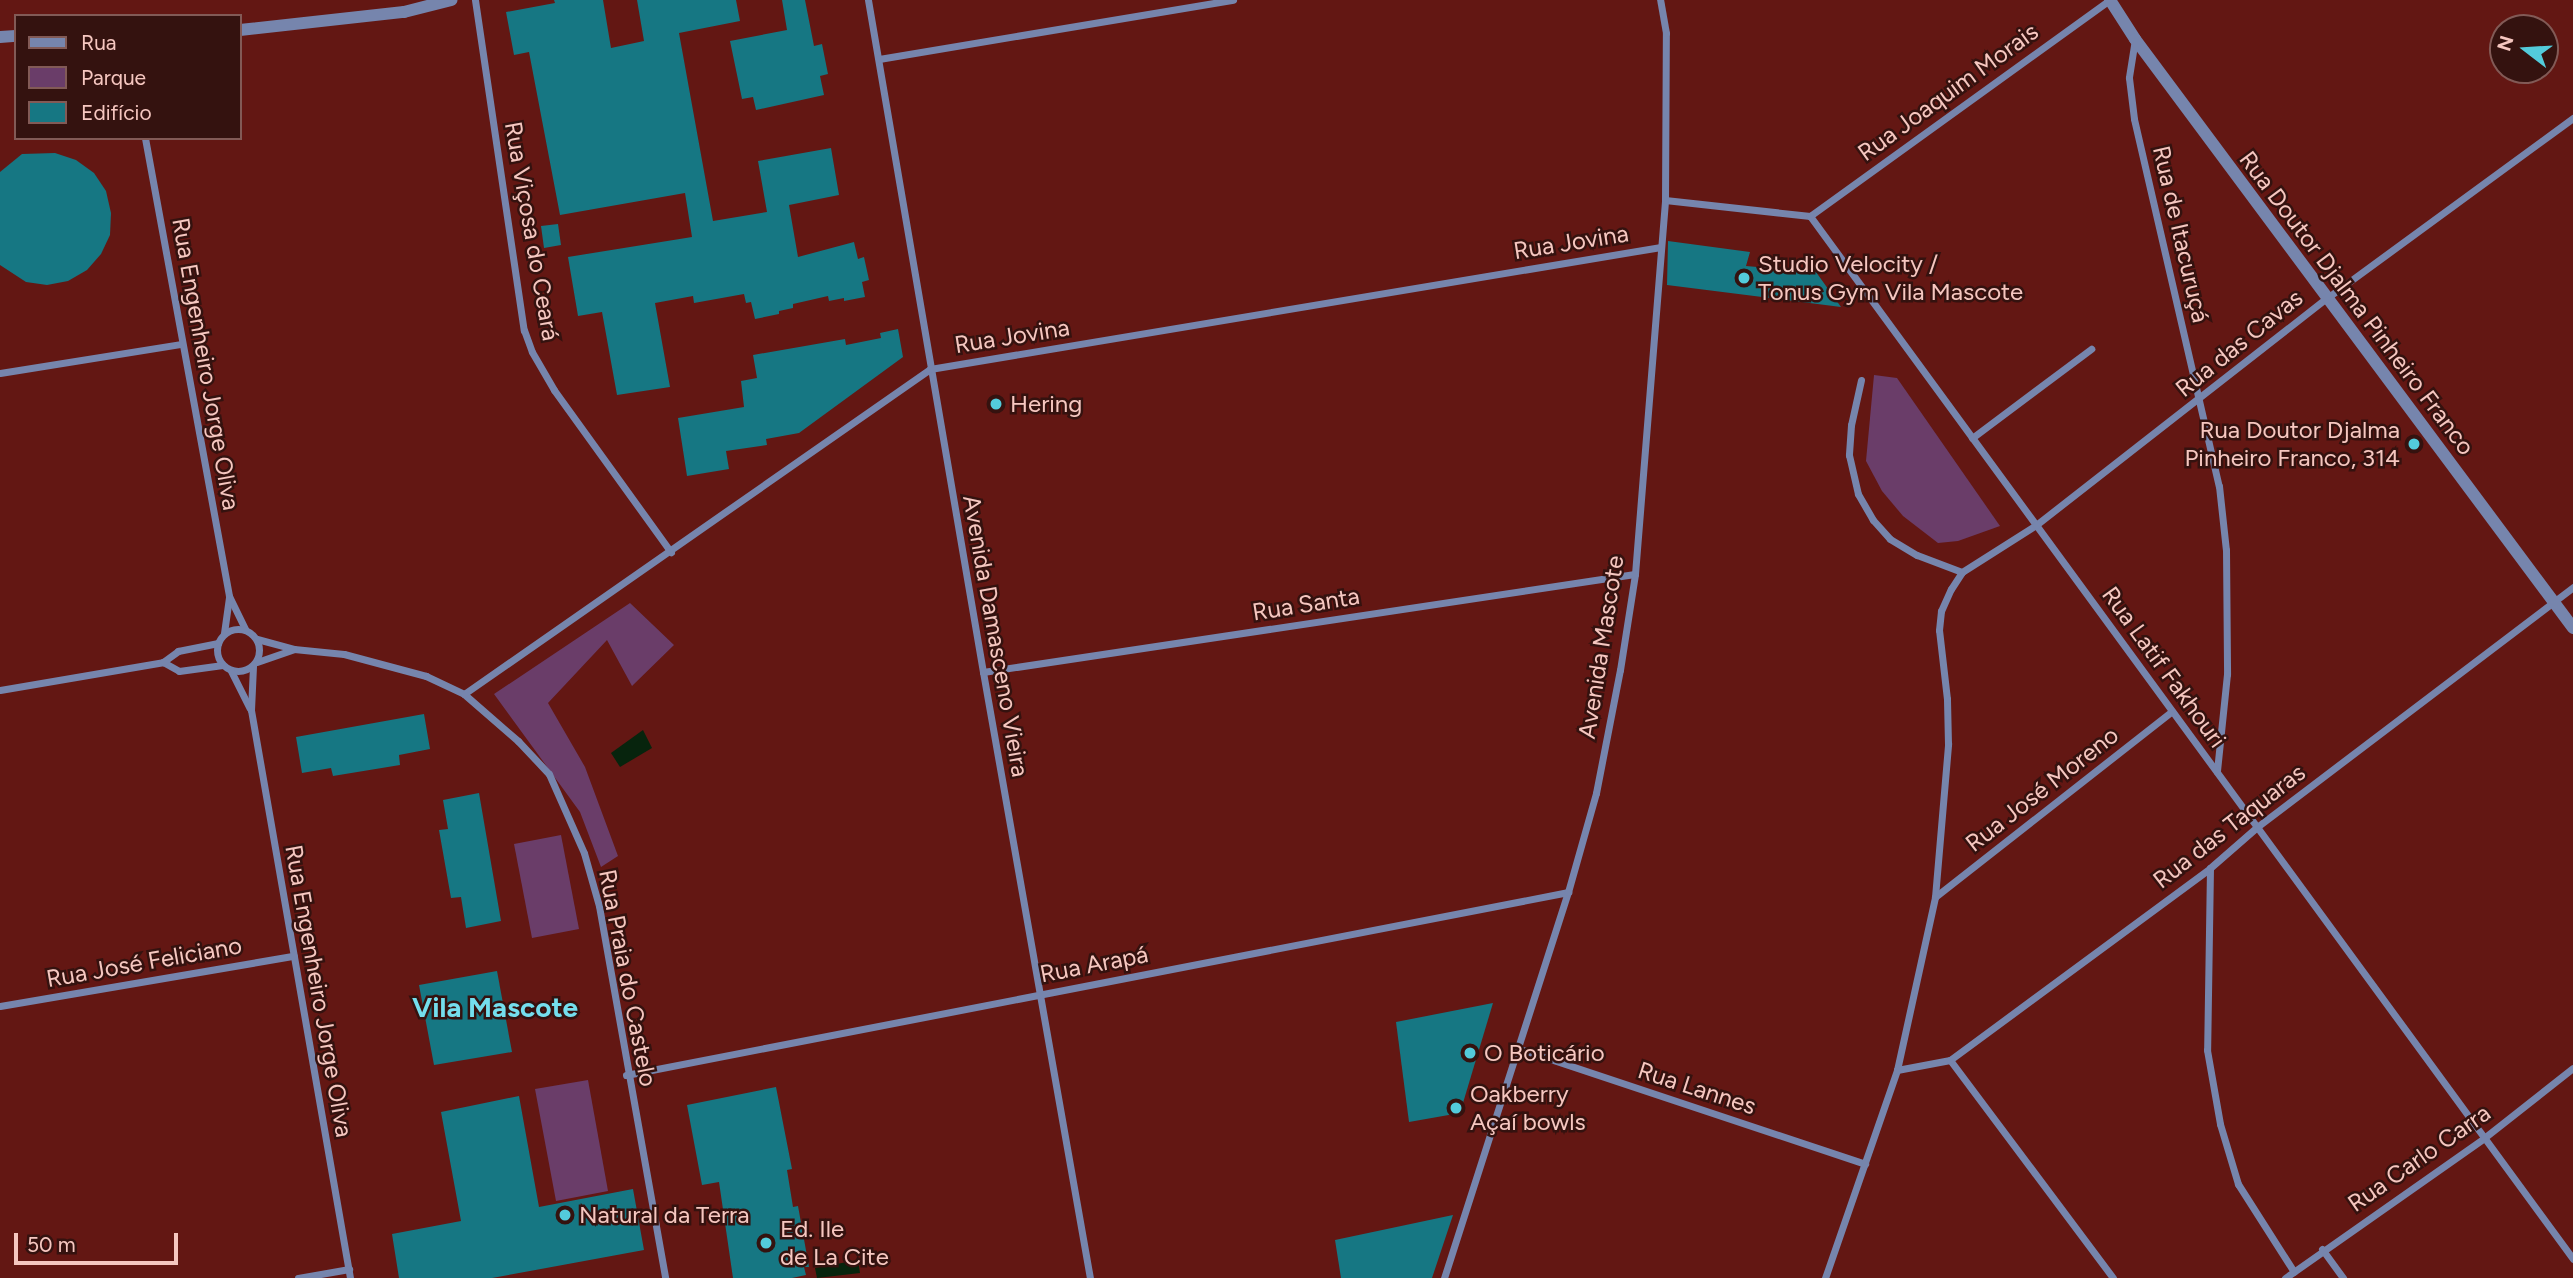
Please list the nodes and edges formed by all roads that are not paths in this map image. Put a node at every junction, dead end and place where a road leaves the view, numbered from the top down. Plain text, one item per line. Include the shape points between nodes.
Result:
1 (451, 0) edge
2 (475, 0) edge
3 (868, 0) edge
4 (1233, 0) edge
5 (1660, 0) edge
6 (2110, 0) edge
7 (242, 30) edge
8 (2135, 39) junction
9 (878, 59) junction
10 (2573, 118) edge
11 (145, 140) edge
12 (1665, 200) junction
13 (1810, 216) junction
14 (1661, 247) junction
15 (2327, 298) junction
16 (182, 344) junction
17 (2091, 349) dead end
18 (930, 369) junction
19 (0, 373) edge
20 (1861, 380) dead end
21 (2200, 400) junction
22 (1972, 438) junction
23 (2036, 525) junction
24 (671, 552) junction
25 (1962, 572) junction
26 (1634, 574) junction
27 (2573, 587) edge
28 (229, 596) junction
29 (2553, 602) junction
30 (2573, 628) edge
31 (245, 629) junction
32 (224, 634) junction
33 (257, 639) junction
34 (218, 643) junction
35 (294, 649) junction
36 (163, 662) junction
37 (255, 664) junction
38 (223, 665) junction
39 (231, 670) junction
40 (983, 672) junction
41 (0, 690) edge
42 (464, 694) junction
43 (251, 710) junction
44 (2172, 711) junction
45 (2217, 772) junction
46 (2257, 827) junction
47 (2210, 868) junction
48 (1568, 892) junction
49 (1935, 897) junction
50 (294, 956) junction
51 (1041, 994) junction
52 (0, 1006) edge
53 (1517, 1048) junction
54 (1950, 1060) junction
55 (2573, 1068) edge
56 (1897, 1070) junction
57 (626, 1075) junction
58 (2484, 1138) junction
59 (1866, 1164) junction
60 (2322, 1249) junction
61 (2573, 1259) edge
62 (2294, 1272) junction
63 (350, 1274) edge
64 (298, 1278) edge
65 (664, 1278) edge
66 (1090, 1278) edge
67 (1444, 1278) edge
68 (1825, 1278) edge
69 (2113, 1278) edge
70 (2285, 1278) edge
71 (2343, 1278) edge

1 - 7 street via 404,12
2 - 24 street, Rua Viçosa do Ceará via 524,330 554,390
3 - 9 street, Avenida Damasceno Vieira
4 - 9 street
5 - 12 street, Avenida Mascote via 1666,33
6 - 8 street, Rua Doutor Djalma Pinheiro Franco
6 - 13 street, Rua Joaquim Morais
8 - 15 street, Rua Doutor Djalma Pinheiro Franco
8 - 21 street, Rua de Itacuruçá via 2129,78 2134,119
9 - 18 street, Avenida Damasceno Vieira
10 - 15 street, Rua das Cavas
11 - 16 street, Rua Engenheiro Jorge Oliva
12 - 13 street
12 - 14 street, Avenida Mascote
13 - 22 street, Rua Latif Fakhouri
14 - 18 street, Rua Jovina
14 - 26 street, Avenida Mascote
15 - 21 street, Rua das Cavas
15 - 29 street, Rua Doutor Djalma Pinheiro Franco
16 - 19 street
16 - 28 street, Rua Engenheiro Jorge Oliva
17 - 22 street
18 - 24 street, Rua Jovina
18 - 40 street, Avenida Damasceno Vieira
20 - 25 street via 1849,456 1858,494 1890,539
21 - 23 street, Rua das Cavas
21 - 45 street, Rua de Itacuruçá via 2219,486 2226,550 2227,674
22 - 23 street, Rua Latif Fakhouri
23 - 25 street, Rua das Cavas
23 - 44 street, Rua Latif Fakhouri
24 - 42 street, Rua Jovina
25 - 49 street via 1941,611 1939,631 1948,744
26 - 40 street, Rua Santa
26 - 48 street, Avenida Mascote via 1596,793
27 - 29 street, Rua das Taquaras
28 - 31 street, Rua Engenheiro Jorge Oliva
28 - 32 street, Rua Engenheiro Jorge Oliva
29 - 30 street, Rua Doutor Djalma Pinheiro Franco
29 - 46 street, Rua das Taquaras
31 - 32 street via 234,628
31 - 33 street
32 - 34 street
33 - 35 street, Rua Praia do Castelo
33 - 37 street via 260,650
34 - 36 street via 178,651
34 - 38 street via 217,655
35 - 37 street, Rua Praia do Castelo
35 - 42 street, Rua Praia do Castelo via 344,654 426,676
36 - 38 street via 179,671
36 - 41 street
37 - 39 street via 242,671
37 - 43 street, Rua Engenheiro Jorge Oliva
38 - 39 street
39 - 43 street, Rua Engenheiro Jorge Oliva
40 - 51 street, Avenida Damasceno Vieira
42 - 57 street, Rua Praia do Castelo via 549,774 567,810 598,906
43 - 50 street, Rua Engenheiro Jorge Oliva
44 - 45 street, Rua Latif Fakhouri
44 - 49 street, Rua José Moreno
45 - 46 street, Rua Latif Fakhouri
46 - 47 street, Rua das Taquaras
46 - 58 street, Rua Latif Fakhouri
47 - 54 street, Rua das Taquaras
47 - 62 street via 2207,1050 2221,1124 2238,1184
48 - 51 street, Rua Arapá
48 - 53 street, Avenida Mascote
49 - 56 street
50 - 52 street, Rua José Feliciano
50 - 63 street, Rua Engenheiro Jorge Oliva
51 - 57 street, Rua Arapá
51 - 66 street, Avenida Damasceno Vieira
53 - 59 street, Rua Lannes
53 - 67 street, Avenida Mascote
54 - 56 street, Rua das Taquaras
54 - 69 street
55 - 58 street, Rua Carlo Carra
56 - 59 street
57 - 65 street, Rua Praia do Castelo
58 - 60 street, Rua Carlo Carra
58 - 61 street, Rua Latif Fakhouri
59 - 68 street
60 - 62 street, Rua Carlo Carra
60 - 71 street
62 - 70 street, Rua Carlo Carra
63 - 64 street

